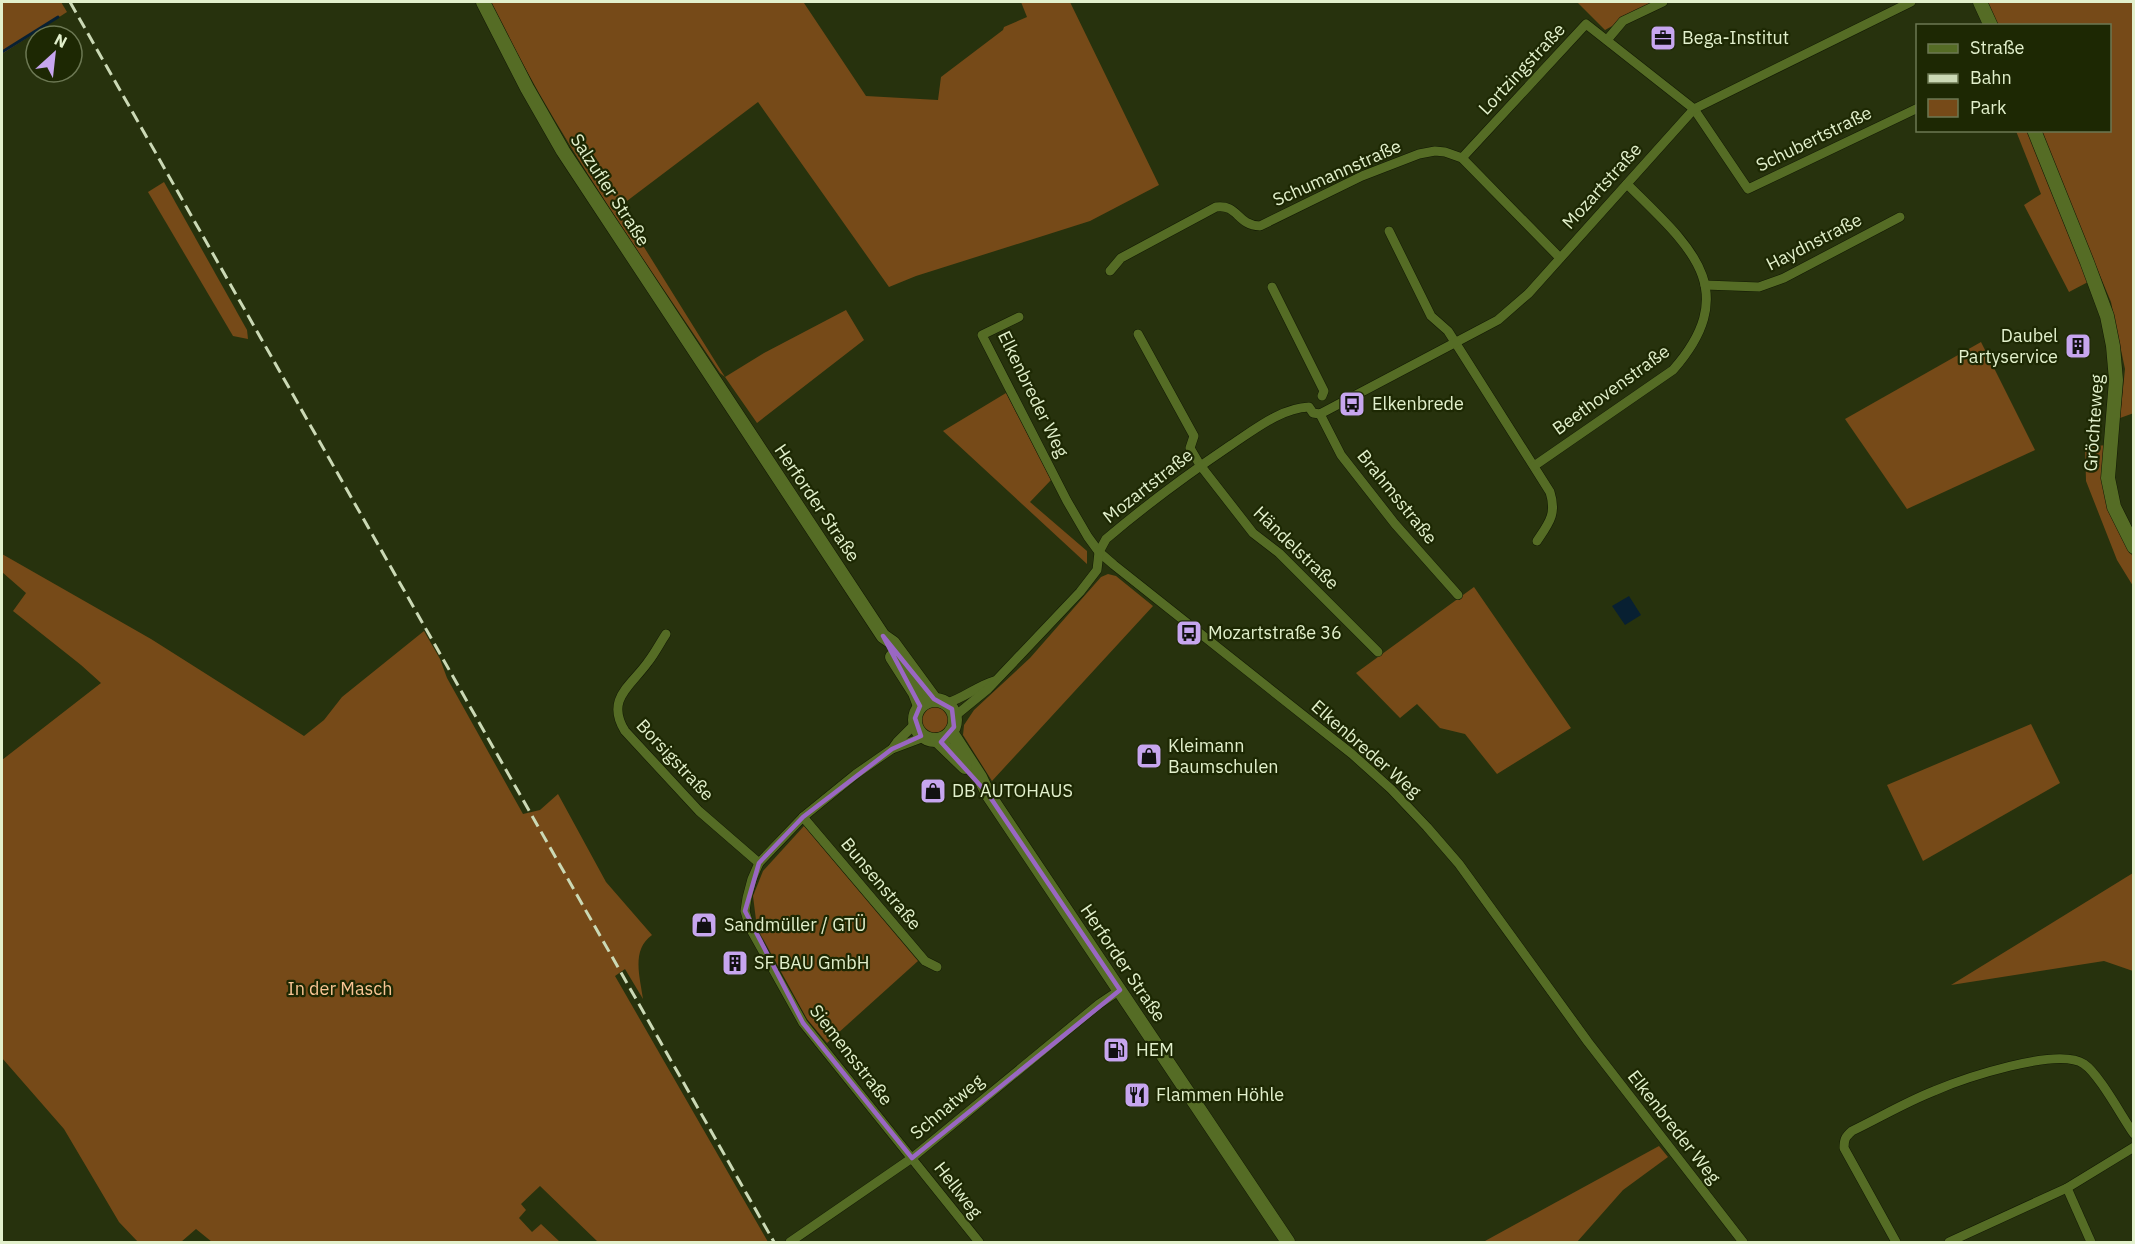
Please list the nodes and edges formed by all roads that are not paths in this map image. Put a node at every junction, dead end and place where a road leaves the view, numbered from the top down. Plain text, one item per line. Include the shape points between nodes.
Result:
1 (483, 2) edge
2 (1663, 2) edge
3 (1911, 2) edge
4 (1980, 2) edge
5 (1989, 24) edge
6 (1607, 40) junction
7 (1916, 108) edge
8 (1694, 109) junction
9 (2035, 132) edge
10 (1462, 158) junction
11 (1627, 184) junction
12 (1900, 217) dead end
13 (1389, 231) dead end
14 (1560, 258) junction
15 (1110, 271) dead end
16 (1705, 285) junction
17 (1272, 287) dead end
18 (1019, 317) dead end
19 (1138, 334) dead end
20 (1454, 343) junction
21 (720, 390) joint
22 (1322, 396) junction
23 (1309, 407) junction
24 (1329, 409) junction
25 (1320, 414) junction
26 (1200, 465) junction
27 (1534, 466) junction
28 (1537, 541) dead end
29 (2133, 547) edge
30 (1099, 552) junction
31 (1458, 595) dead end
32 (666, 634) dead end
33 (884, 636) junction
34 (1378, 652) dead end
35 (994, 681) junction
36 (940, 701) junction
37 (920, 706) junction
38 (955, 716) junction
39 (915, 724) junction
40 (951, 732) junction
41 (931, 738) junction
42 (892, 749) junction
43 (988, 794) junction
44 (803, 817) junction
45 (759, 863) junction
46 (938, 967) dead end
47 (1120, 990) junction
48 (2133, 1134) edge
49 (2133, 1147) edge
50 (912, 1158) junction
51 (2067, 1188) junction
52 (1969, 1238) edge
53 (790, 1242) edge
54 (979, 1242) edge
55 (1288, 1242) edge
56 (1743, 1242) edge
57 (1896, 1242) edge
58 (1949, 1242) edge
59 (2091, 1242) edge

1 - 21 main road, Salzufler Straße via 563,151
2 - 6 street via 1623,21
3 - 8 street, Mozartstraße
4 - 5 main road
6 - 8 street, Lortzingstraße
6 - 10 street, Lortzingstraße via 1586,24
7 - 8 street, Schubertstraße via 1748,189
8 - 11 street, Mozartstraße
9 - 29 main road, Gröchteweg via 2109,326 2116,380 2108,478 2114,507
10 - 14 street
10 - 15 street, Schumannstraße via 1435,151 1419,154 1362,176 1260,226 1250,225 1233,210 1216,207 1121,258
11 - 14 street, Mozartstraße
11 - 16 street, Beethovenstraße via 1681,238 1697,261
12 - 16 street, Haydnstraße via 1760,287
13 - 20 street via 1431,316 1448,331
14 - 20 street, Mozartstraße via 1513,308
16 - 27 street, Beethovenstraße via 1705,318 1699,335 1673,370
17 - 22 street via 1324,391
18 - 30 street, Elkenbreder Weg via 981,335 1066,501
19 - 26 street, Händelstraße via 1194,436 1190,448
20 - 24 street, Mozartstraße
20 - 27 street
21 - 33 main road, Herforder Straße
22 - 23 street, Mozartstraße via 1312,400
22 - 24 street
23 - 25 street
23 - 26 street, Mozartstraße via 1293,409 1260,426
24 - 25 street, Mozartstraße
25 - 31 street, Brahmsstraße via 1341,455
26 - 30 street, Mozartstraße via 1106,539
26 - 34 street, Händelstraße via 1253,532
27 - 28 street via 1554,505 1549,523
30 - 35 street, Mozartstraße via 1097,570 1080,592
30 - 56 street, Elkenbreder Weg via 1352,754 1427,827 1459,864 1587,1042
32 - 45 street, Borsigstraße via 623,692 617,711 619,721 699,811
33 - 36 main road, Herforder Straße
33 - 37 main road, Herforder Straße via 885,647
35 - 36 street, Mozartstraße via 960,699
35 - 38 street, Mozartstraße
36 - 37 main road
36 - 38 main road
37 - 39 main road
38 - 40 main road
39 - 41 main road
39 - 42 street, Siemensstraße
40 - 41 main road via 943,738
40 - 43 main road, Herforder Straße
41 - 42 street, Siemensstraße
41 - 43 main road, Herforder Straße via 963,764
42 - 44 street, Siemensstraße
43 - 47 main road, Herforder Straße
44 - 45 street, Siemensstraße
44 - 46 street, Bunsenstraße via 925,961
45 - 50 street, Siemensstraße via 745,910 750,928 803,1023
47 - 50 street, Schnatweg
47 - 55 main road, Herforder Straße
48 - 57 street via 2098,1079 2079,1061 2047,1060 1993,1070 1914,1099 1852,1131 1844,1141 1844,1148
49 - 51 street
50 - 53 street, Schnatweg
50 - 54 street, Hellweg
51 - 52 street
51 - 59 street
52 - 58 street

